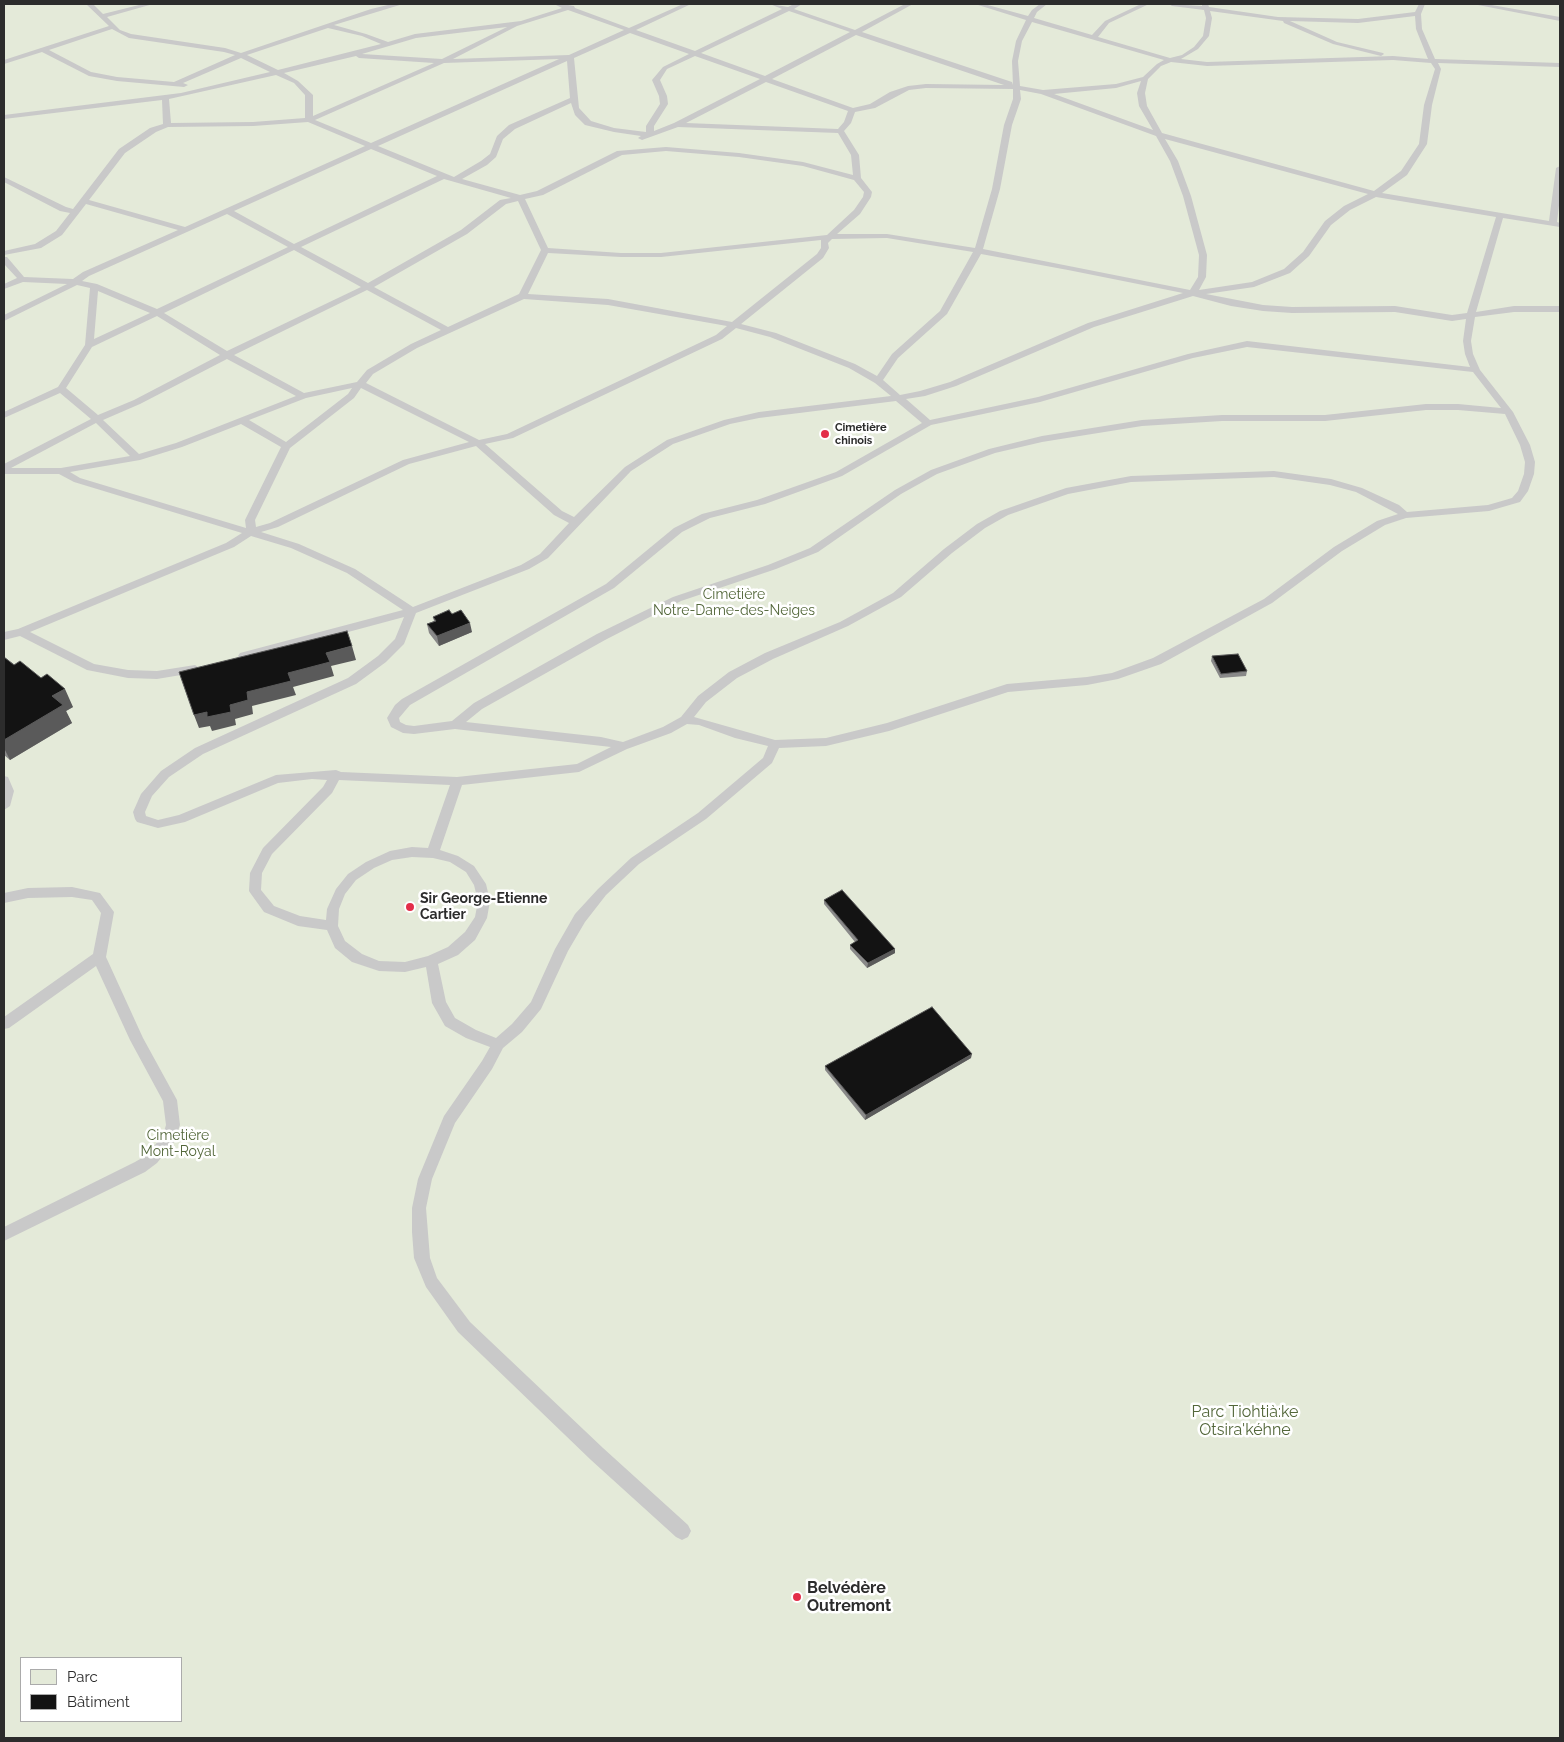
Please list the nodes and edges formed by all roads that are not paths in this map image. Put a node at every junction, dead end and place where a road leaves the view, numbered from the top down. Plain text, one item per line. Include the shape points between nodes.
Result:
1 (89, 4) edge
2 (150, 4) edge
3 (400, 4) edge
4 (557, 4) edge
5 (579, 4) edge
6 (688, 4) edge
7 (773, 4) edge
8 (799, 4) edge
9 (910, 4) edge
10 (978, 4) edge
11 (1044, 4) edge
12 (1146, 4) edge
13 (1172, 4) edge
14 (1422, 4) edge
15 (1476, 4) edge
16 (1207, 5) edge
17 (568, 8) junction
18 (789, 8) junction
19 (1418, 14) junction
20 (103, 16) junction
21 (1278, 19) junction
22 (1560, 19) edge
23 (1030, 20) junction
24 (522, 22) junction
25 (329, 26) junction
26 (113, 27) junction
27 (630, 30) junction
28 (855, 31) junction
29 (1094, 37) junction
30 (387, 44) junction
31 (42, 49) junction
32 (696, 52) junction
33 (241, 54) junction
34 (350, 56) junction
35 (570, 57) junction
36 (1393, 58) junction
37 (415, 60) junction
38 (1170, 60) junction
39 (442, 61) junction
40 (1434, 61) junction
41 (4, 62) edge
42 (1560, 65) edge
43 (277, 72) junction
44 (766, 78) junction
45 (1145, 78) junction
46 (178, 83) junction
47 (1016, 87) junction
48 (200, 91) junction
49 (1044, 92) junction
50 (165, 98) junction
51 (575, 99) junction
52 (852, 110) junction
53 (5, 114) edge
54 (309, 120) junction
55 (167, 125) junction
56 (677, 125) junction
57 (840, 130) junction
58 (650, 135) junction
59 (1160, 136) junction
60 (371, 147) junction
61 (666, 149) junction
62 (620, 153) junction
63 (1560, 168) edge
64 (443, 176) junction
65 (857, 178) junction
66 (4, 179) edge
67 (456, 179) junction
68 (1375, 194) junction
69 (521, 198) junction
70 (84, 201) junction
71 (76, 212) junction
72 (228, 212) junction
73 (1500, 216) junction
74 (1557, 225) edge
75 (187, 230) junction
76 (829, 237) junction
77 (293, 248) junction
78 (545, 250) junction
79 (978, 251) junction
80 (4, 253) edge
81 (4, 259) edge
82 (22, 279) junction
83 (75, 282) junction
84 (94, 286) junction
85 (369, 286) junction
86 (4, 287) edge
87 (1194, 293) junction
88 (522, 296) junction
89 (1560, 309) edge
90 (158, 313) junction
91 (1470, 317) junction
92 (4, 318) edge
93 (734, 325) junction
94 (449, 331) junction
95 (89, 345) junction
96 (227, 355) junction
97 (1476, 370) junction
98 (878, 381) junction
99 (360, 384) junction
100 (61, 389) junction
101 (303, 396) junction
102 (898, 398) junction
103 (1508, 412) junction
104 (4, 415) edge
105 (97, 419) junction
106 (242, 420) junction
107 (928, 423) junction
108 (478, 443) junction
109 (286, 446) junction
110 (138, 458) junction
111 (4, 470) edge
112 (61, 472) junction
113 (1405, 515) junction
114 (575, 522) junction
115 (251, 532) junction
116 (412, 611) junction
117 (21, 632) junction
118 (4, 636) edge
119 (234, 659) edge
120 (206, 667) edge
121 (686, 720) junction
122 (455, 725) junction
123 (776, 744) junction
124 (623, 746) junction
125 (336, 774) junction
126 (4, 780) edge
127 (457, 781) junction
128 (4, 806) edge
129 (433, 853) junction
130 (4, 898) edge
131 (332, 926) junction
132 (99, 956) junction
133 (431, 961) junction
134 (4, 1024) edge
135 (498, 1044) junction
136 (4, 1234) edge
137 (682, 1531) dead end

1 - 20 lane
2 - 20 lane
3 - 25 lane
4 - 17 lane
5 - 17 lane
6 - 27 lane
7 - 18 lane
8 - 18 lane
9 - 28 lane
10 - 23 lane
11 - 23 lane via 1034,11
12 - 29 lane via 1107,22
13 - 16 lane
14 - 19 lane
15 - 22 lane
16 - 21 lane
16 - 38 lane via 1206,36 1184,56
17 - 24 lane
17 - 27 lane
18 - 28 lane
18 - 32 lane
19 - 21 lane via 1358,21
19 - 40 lane via 1424,44
20 - 26 lane
21 - 36 lane via 1335,43
23 - 29 lane
23 - 47 lane via 1019,40 1015,61
24 - 30 lane via 415,36
24 - 39 lane
25 - 30 lane
25 - 33 lane
26 - 31 lane
26 - 33 lane via 143,39
27 - 32 lane
27 - 35 lane
28 - 44 lane
28 - 47 lane
29 - 38 lane
30 - 34 lane
30 - 37 lane
31 - 41 lane
31 - 46 lane via 89,74
32 - 44 lane
32 - 58 lane via 659,73 656,80 664,104 650,126
33 - 43 lane
33 - 46 lane
34 - 37 lane
34 - 43 lane
35 - 39 lane
35 - 51 lane
35 - 60 lane
36 - 38 lane via 1207,64
36 - 40 lane
37 - 39 lane
38 - 45 lane
39 - 54 lane
40 - 42 lane
40 - 68 lane via 1438,68 1428,105 1423,144 1404,172
43 - 48 lane
43 - 54 lane via 296,82 309,95
44 - 52 lane
44 - 56 lane
45 - 49 lane via 1116,86
45 - 59 lane via 1141,93 1143,106
46 - 48 lane
47 - 49 lane
47 - 52 lane via 948,85 908,88 872,106
47 - 79 lane via 1017,99
48 - 50 lane
49 - 59 lane
50 - 53 lane
50 - 55 lane
51 - 58 lane via 579,115 588,123
51 - 67 lane via 526,118 512,127 500,138 493,154 484,163
52 - 57 lane
54 - 55 lane
54 - 60 lane
55 - 70 lane via 122,151
56 - 57 lane
56 - 58 lane
57 - 65 lane via 856,155
58 - 61 lane
58 - 62 lane via 634,141
59 - 68 lane
59 - 87 lane via 1174,161 1187,196 1203,255 1202,277
60 - 64 lane
60 - 72 lane
61 - 62 lane
61 - 65 lane via 772,159
62 - 69 lane via 540,194
63 - 74 lane
64 - 67 lane
64 - 77 lane
65 - 76 lane via 868,192 867,197 857,212
66 - 71 lane via 63,209
67 - 69 lane
68 - 73 lane
68 - 87 lane via 1347,208 1328,223 1306,254 1287,270 1254,284
69 - 78 lane
69 - 85 lane via 503,202 464,232
70 - 71 lane
70 - 75 lane
71 - 80 lane via 49,240
72 - 75 lane
72 - 77 lane
73 - 74 lane
73 - 91 lane
75 - 83 lane via 86,274
76 - 78 lane via 661,255
76 - 79 lane via 887,236
76 - 93 lane via 820,256
77 - 85 lane
77 - 90 lane
78 - 88 lane
79 - 87 lane
79 - 98 lane via 944,312 895,356
81 - 82 lane
82 - 83 lane
82 - 86 lane
83 - 84 lane
83 - 92 lane
84 - 90 lane
84 - 95 lane
85 - 94 lane
85 - 96 lane
87 - 91 lane via 1263,308 1395,309 1435,317
87 - 102 lane via 1091,326 953,384
88 - 93 lane via 608,302
88 - 94 lane
89 - 91 lane via 1514,309
90 - 95 lane
90 - 96 lane
91 - 97 lane via 1467,341
93 - 98 lane via 773,335 852,366
93 - 108 lane via 719,337 510,436
94 - 99 lane via 389,360 370,372
95 - 100 lane
96 - 101 lane
96 - 105 lane
97 - 103 lane
97 - 107 lane via 1247,344 1191,356 1040,399
98 - 102 lane
99 - 101 lane
99 - 108 lane
99 - 109 lane via 351,396
100 - 104 lane
100 - 105 lane
101 - 106 lane
102 - 107 lane
102 - 114 lane via 759,415 727,422 670,442 628,469
103 - 113 lane via 1530,462 1527,484 1516,500 1489,508
103 - 122 lane via 1426,407 1325,418 1142,422 1042,439 992,452 934,472 814,550 677,599 478,706
105 - 110 lane
105 - 111 lane
106 - 109 lane
106 - 110 lane
107 - 122 lane via 839,474 762,502 706,516 678,530 610,586 406,702 393,718 395,724 403,729
108 - 114 lane via 558,513
108 - 115 lane via 434,452 406,462 274,525
109 - 115 lane via 250,520
110 - 112 lane
111 - 112 lane
112 - 115 lane via 76,480
113 - 121 lane via 1359,490 1331,482 1274,474 1131,479 1066,491 1004,512 955,546 897,595 844,624 733,675 702,699
113 - 123 lane via 1381,523 1338,549 1268,602 1138,668 1087,682 1007,688 860,735 826,742
114 - 116 lane via 544,556 525,567
115 - 116 lane via 295,546 352,571
115 - 117 lane via 230,545
116 - 119 lane
116 - 125 lane via 400,640 382,659 352,681 199,751 165,774 147,794 139,812 141,819 158,824 181,819 276,779
117 - 118 lane
117 - 120 lane via 91,667 109,671 157,674
121 - 123 lane via 700,721
121 - 124 lane
122 - 124 lane
123 - 135 lane via 768,760 702,816 635,861 602,892 575,926 536,1005
124 - 127 lane via 580,768
125 - 127 lane
125 - 131 lane via 328,790 267,851 256,873 255,891 269,909 298,921
126 - 128 lane via 8,791
127 - 129 lane
129 - 131 lane via 390,856 352,877 340,892 333,909
129 - 133 lane via 454,859 470,869 480,884 484,901 480,918 470,936 453,951
130 - 132 lane via 28,893 72,892 96,896 108,912
131 - 133 lane via 340,944 356,958 379,966 405,967
132 - 134 lane
132 - 136 lane via 137,1040 170,1100 173,1125 169,1138 152,1159 140,1167
133 - 135 lane via 438,1003 450,1022
135 - 137 lane via 487,1066 449,1120 425,1179 419,1208 422,1258 431,1282 464,1326

